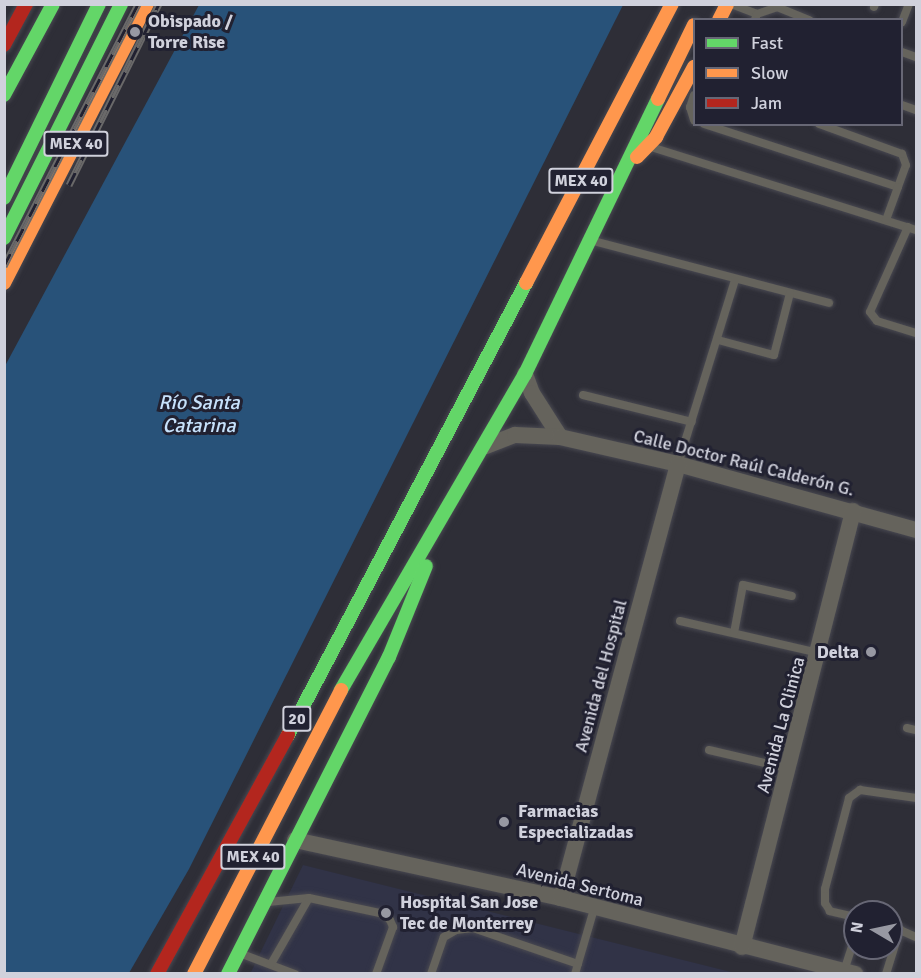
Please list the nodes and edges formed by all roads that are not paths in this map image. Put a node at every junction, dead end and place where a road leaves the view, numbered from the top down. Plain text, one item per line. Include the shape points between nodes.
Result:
1 (26, 4) edge
2 (53, 4) edge
3 (99, 4) edge
4 (121, 4) edge
5 (147, 4) edge
6 (672, 4) edge
7 (729, 4) edge
8 (909, 4) edge
9 (755, 17) edge
10 (720, 18) edge
11 (805, 18) edge
12 (903, 19) edge
13 (693, 27) edge
14 (4, 45) edge
15 (693, 73) edge
16 (4, 95) edge
17 (693, 98) edge
18 (669, 113) junction
19 (693, 118) edge
20 (693, 121) edge
21 (710, 126) edge
22 (825, 126) edge
23 (652, 142) junction
24 (624, 168) junction
25 (898, 187) junction
26 (4, 198) edge
27 (886, 220) junction
28 (912, 229) edge
29 (4, 238) edge
30 (590, 240) junction
31 (735, 280) junction
32 (4, 283) edge
33 (790, 293) junction
34 (829, 303) dead end
35 (916, 333) edge
36 (718, 340) junction
37 (525, 374) junction
38 (583, 395) dead end
39 (692, 422) junction
40 (560, 437) junction
41 (486, 446) junction
42 (431, 461) junction
43 (678, 464) junction
44 (449, 508) junction
45 (853, 511) junction
46 (916, 530) edge
47 (792, 596) dead end
48 (680, 621) dead end
49 (734, 633) junction
50 (819, 653) junction
51 (907, 728) dead end
52 (916, 730) edge
53 (312, 741) junction
54 (709, 750) dead end
55 (790, 769) junction
56 (916, 798) edge
57 (295, 840) junction
58 (309, 898) junction
59 (561, 898) junction
60 (264, 902) junction
61 (594, 909) junction
62 (843, 914) edge
63 (742, 947) junction
64 (239, 953) junction
65 (271, 964) junction
66 (578, 964) junction
67 (158, 972) edge
68 (850, 972) edge
69 (194, 974) edge
70 (228, 974) edge
71 (296, 974) edge
72 (376, 974) edge
73 (431, 974) edge
74 (575, 974) edge

1 - 14 main road
2 - 16 main road
3 - 26 main road
4 - 29 main road
5 - 32 main road, MEX 40
6 - 42 main road, MEX 40
7 - 9 lane
7 - 10 main road
8 - 12 lane
9 - 11 lane via 777,7
13 - 24 main road, MEX 40
15 - 18 main road
17 - 19 lane
18 - 20 lane
18 - 23 main road
21 - 25 lane
22 - 25 lane via 902,154 906,165
23 - 24 main road
23 - 27 lane
24 - 30 main road, MEX 40
25 - 27 lane
27 - 28 lane
28 - 35 lane via 870,312 877,321
30 - 31 lane
30 - 37 main road, MEX 40
31 - 33 lane
31 - 36 lane
33 - 34 lane
33 - 36 lane via 774,355
36 - 39 lane
37 - 40 street via 532,393
37 - 41 main road, MEX 40
38 - 39 lane
39 - 43 lane
40 - 41 street, Calle Doctor Raúl Calderón G. via 515,435
40 - 43 street, Calle Doctor Raúl Calderón G.
41 - 44 main road, MEX 40
42 - 53 main road, MEX 40 via 410,522
42 - 67 main road, 20 via 288,736
43 - 45 street, Calle Doctor Raúl Calderón G.
43 - 59 street, Avenida del Hospital
44 - 53 main road
44 - 57 main road via 389,657
45 - 46 street, Calle Doctor Raúl Calderón G.
45 - 50 street, Avenida La Clinica
47 - 49 lane via 743,585
48 - 49 lane
49 - 50 lane
50 - 55 street, Avenida La Clinica
51 - 52 lane
53 - 69 main road, MEX 40
54 - 55 lane
55 - 63 street, Avenida La Clinica
56 - 62 lane via 860,790 849,798 825,889 825,903 830,911
57 - 59 street, Avenida Sertoma
57 - 60 main road
58 - 60 lane
58 - 65 lane
58 - 72 lane via 384,914 390,920 393,927
59 - 61 street, Avenida Sertoma
60 - 64 main road
61 - 63 street, Avenida Sertoma
61 - 66 lane
63 - 68 street, Avenida Sertoma
64 - 65 lane
64 - 70 main road
65 - 71 lane
66 - 73 lane via 473,928 456,930 444,937
66 - 74 lane

